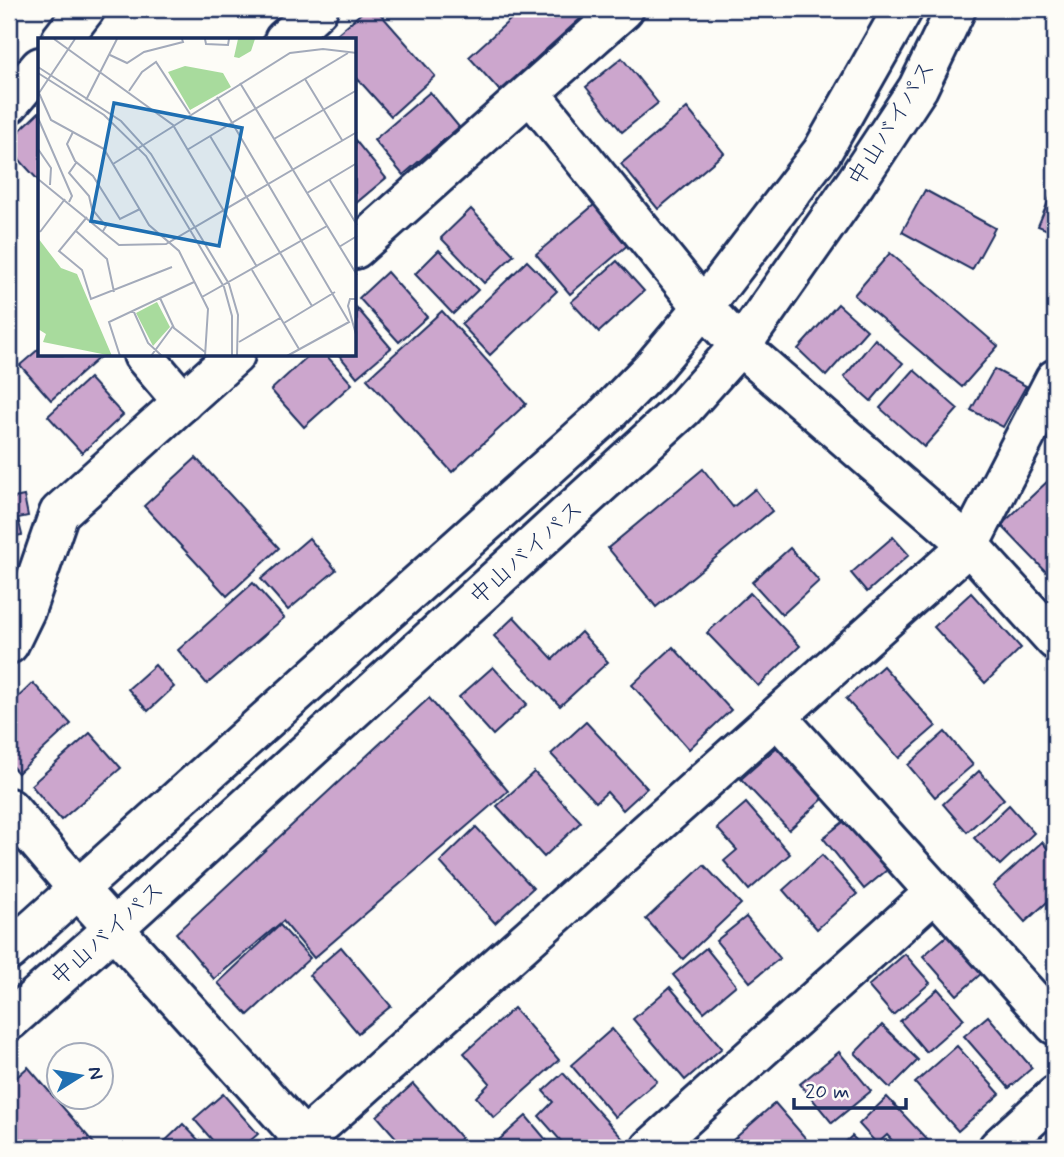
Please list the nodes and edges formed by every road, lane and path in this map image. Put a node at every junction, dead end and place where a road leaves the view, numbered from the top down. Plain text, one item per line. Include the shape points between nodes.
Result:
1 (85, 9) edge
2 (318, 9) edge
3 (624, 9) edge
4 (903, 9) edge
5 (956, 9) edge
6 (63, 38) edge
7 (286, 38) edge
8 (38, 69) edge
9 (530, 93) junction
10 (9, 104) edge
11 (357, 246) edge
12 (703, 307) junction
13 (740, 345) junction
14 (145, 357) edge
15 (233, 357) edge
16 (1055, 379) edge
17 (183, 402) junction
18 (969, 545) junction
19 (1055, 640) edge
20 (9, 644) edge
21 (777, 717) junction
22 (9, 808) edge
23 (78, 888) junction
24 (935, 892) junction
25 (113, 929) junction
26 (9, 951) edge
27 (9, 1021) edge
28 (1055, 1025) edge
29 (1055, 1096) edge
30 (304, 1145) edge
31 (651, 1148) edge
32 (998, 1148) edge

1 - 6 street
2 - 7 street
3 - 9 street
4 - 12 street, 中山バイパス via 822,152
5 - 13 street, 中山バイパス via 918,88
8 - 10 street
9 - 11 street
9 - 12 street
12 - 13 street
12 - 23 street, 中山バイパス via 652,369 605,416
13 - 18 street
13 - 25 street, 中山バイパス via 684,408
14 - 17 street
15 - 17 street
16 - 18 street
17 - 20 street via 59,513
18 - 19 street
18 - 21 street
21 - 24 street
21 - 30 street
22 - 23 street
23 - 25 street
23 - 26 street, 中山バイパス
24 - 28 street
24 - 31 street
25 - 27 street, 中山バイパス
25 - 30 street
29 - 32 street

